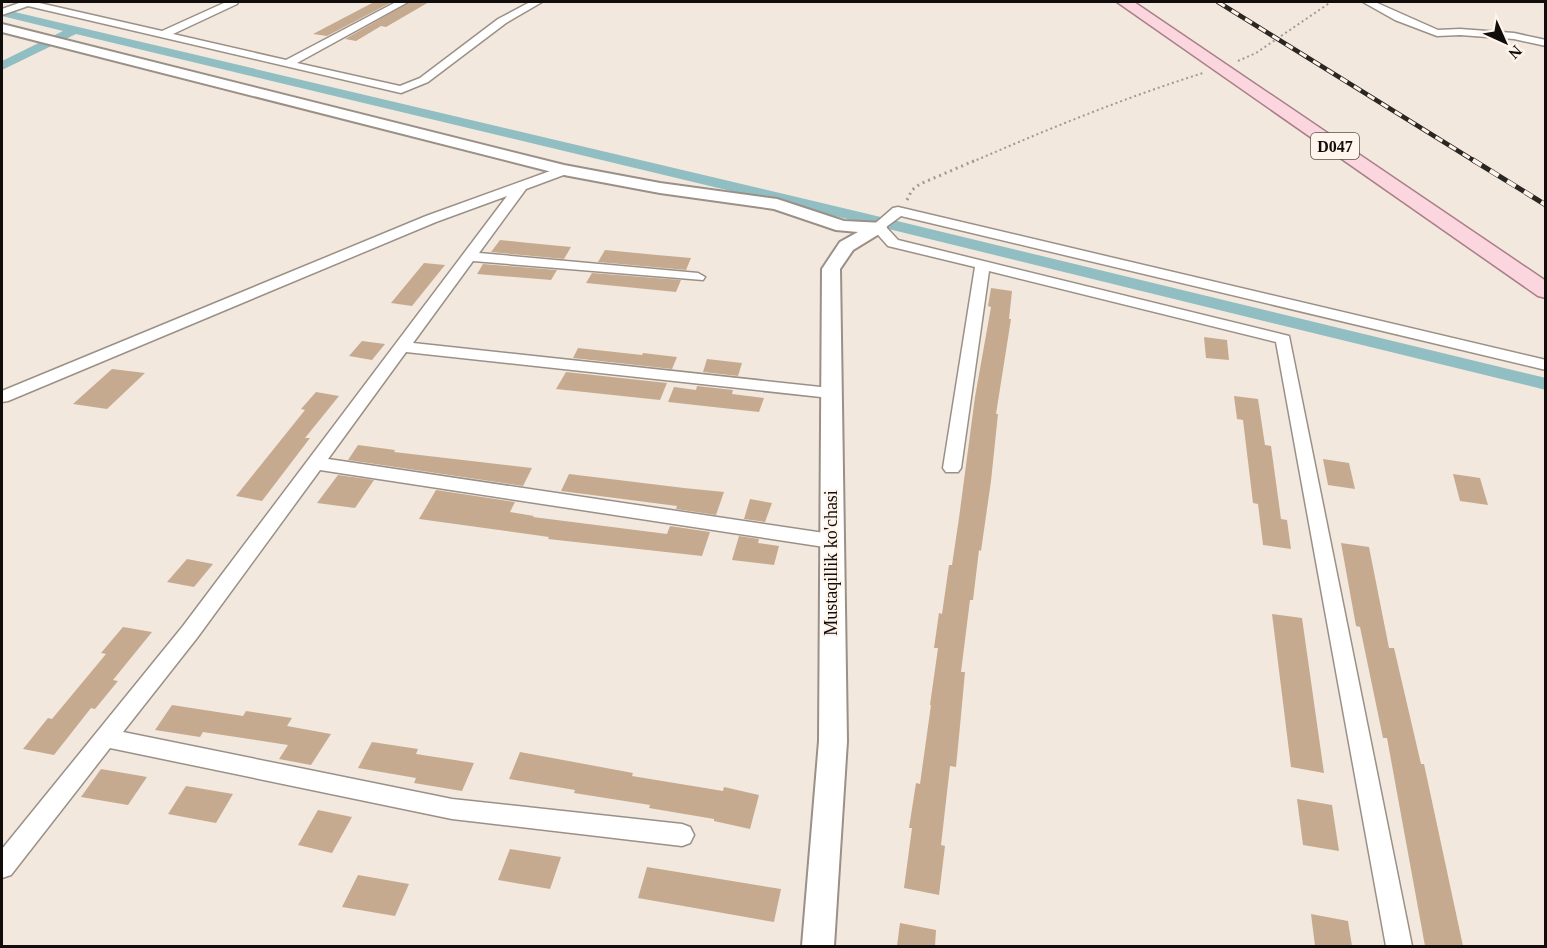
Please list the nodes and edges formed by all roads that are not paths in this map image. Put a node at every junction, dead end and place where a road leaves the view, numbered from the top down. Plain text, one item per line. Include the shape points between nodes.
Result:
1 (29, 2) edge
2 (232, 2) edge
3 (403, 2) edge
4 (537, 2) edge
5 (1125, 2) edge
6 (1368, 2) edge
7 (2, 12) edge
8 (2, 28) edge
9 (164, 34) junction
10 (1545, 43) edge
11 (288, 63) junction
12 (564, 170) junction
13 (521, 186) junction
14 (878, 227) junction
15 (469, 256) junction
16 (982, 266) junction
17 (698, 277) dead end
18 (1545, 291) edge
19 (403, 347) junction
20 (1545, 365) edge
21 (830, 393) junction
22 (2, 397) edge
23 (316, 463) junction
24 (952, 468) dead end
25 (831, 541) junction
26 (105, 738) junction
27 (682, 836) dead end
28 (2, 867) edge
29 (818, 946) edge
30 (1399, 946) edge

1 - 7 street
1 - 9 street
2 - 9 street
3 - 11 street
4 - 11 street via 502,21 424,80 401,90
5 - 18 main road, D047
6 - 10 street via 1437,33 1514,36
8 - 12 street
9 - 11 street
12 - 13 street
12 - 14 street via 777,204 842,226
13 - 15 street
13 - 22 street via 430,219
14 - 16 street via 893,243
14 - 20 street, Mustaqillik ko'chasi via 898,211
14 - 21 street, Mustaqillik ko'chasi via 846,246 831,269
15 - 17 street
15 - 19 street
16 - 24 street
16 - 30 street via 1282,339
19 - 21 street
19 - 23 street
21 - 25 street, Mustaqillik ko'chasi
23 - 25 street
23 - 26 street
25 - 29 street, Mustaqillik ko'chasi via 833,741
26 - 27 street via 453,809
26 - 28 street

